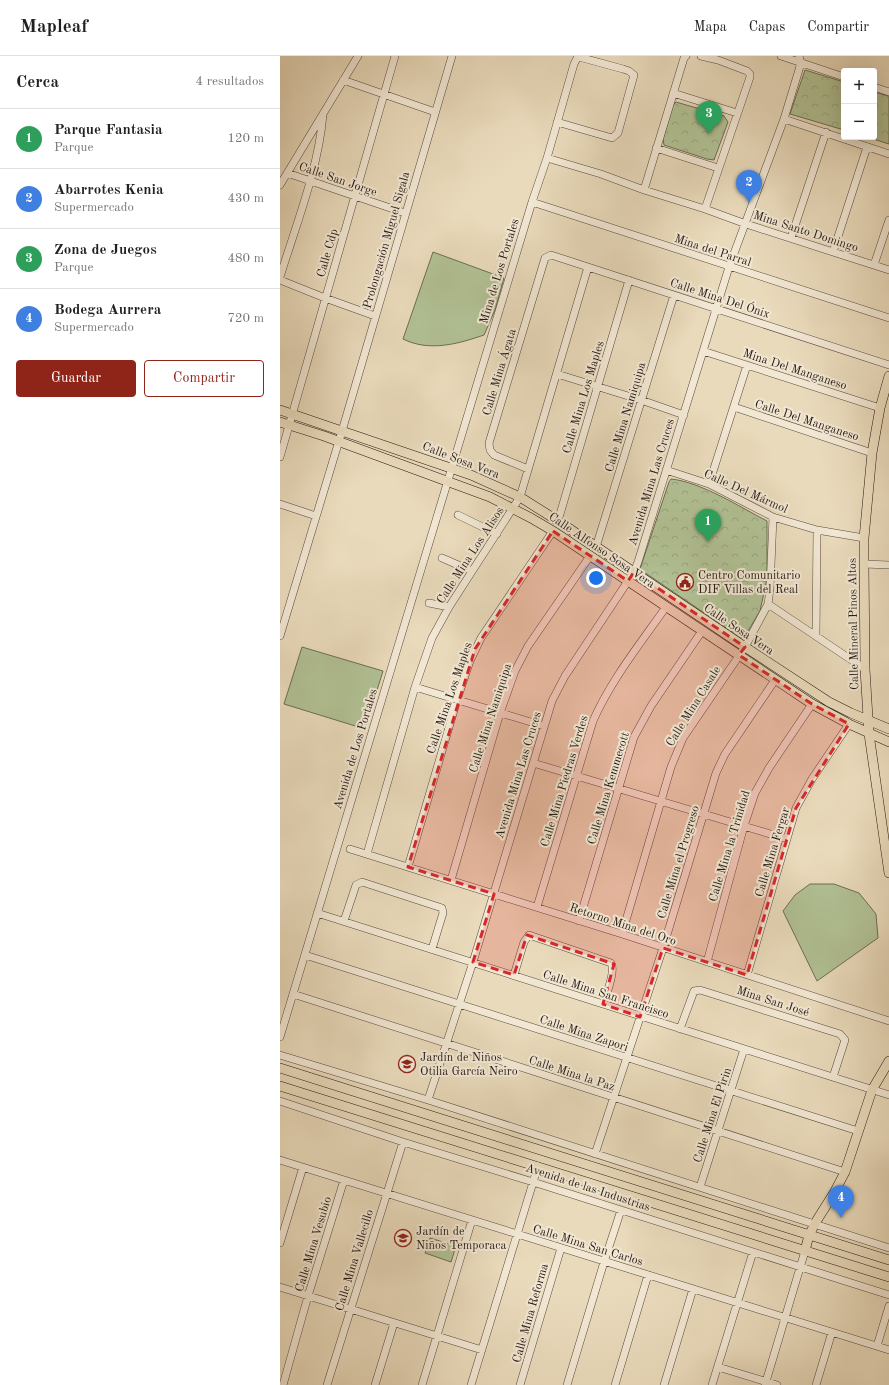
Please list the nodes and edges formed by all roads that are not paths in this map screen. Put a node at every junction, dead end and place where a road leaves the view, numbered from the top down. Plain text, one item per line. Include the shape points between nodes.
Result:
1 (358, 56) edge
2 (395, 56) edge
3 (452, 56) edge
4 (686, 56) edge
5 (700, 56) edge
6 (781, 56) edge
7 (719, 58) edge
8 (800, 59) edge
9 (841, 76) edge
10 (343, 80) junction
11 (877, 88) edge
12 (889, 92) edge
13 (674, 93) junction
14 (384, 95) junction
15 (435, 112) junction
16 (737, 113) junction
17 (323, 114) junction
18 (784, 119) junction
19 (557, 122) junction
20 (826, 132) junction
21 (868, 147) junction
22 (656, 148) junction
23 (889, 154) edge
24 (546, 158) junction
25 (718, 168) junction
26 (287, 173) junction
27 (310, 181) junction
28 (280, 185) edge
29 (644, 190) junction
30 (354, 196) junction
31 (532, 202) junction
32 (705, 209) junction
33 (405, 213) junction
34 (889, 220) edge
35 (746, 224) junction
36 (791, 238) junction
37 (833, 252) junction
38 (545, 258) joint
39 (874, 265) junction
40 (588, 267) junction
41 (729, 267) junction
42 (889, 270) edge
43 (280, 278) edge
44 (629, 280) junction
45 (674, 294) junction
46 (325, 298) junction
47 (716, 308) junction
48 (375, 316) junction
49 (889, 318) edge
50 (703, 351) junction
51 (747, 365) junction
52 (889, 365) edge
53 (557, 374) junction
54 (889, 376) edge
55 (598, 387) junction
56 (641, 400) junction
57 (734, 407) junction
58 (880, 408) junction
59 (280, 410) edge
60 (293, 414) junction
61 (684, 415) junction
62 (280, 422) edge
63 (290, 425) junction
64 (342, 431) junction
65 (339, 442) junction
66 (872, 453) junction
67 (280, 456) edge
68 (451, 468) junction
69 (528, 469) junction
70 (666, 470) junction
71 (447, 482) junction
72 (709, 484) junction
73 (520, 497) junction
74 (280, 504) edge
75 (513, 508) junction
76 (458, 515) dead end
77 (316, 516) junction
78 (773, 517) junction
79 (558, 521) junction
80 (817, 530) junction
81 (553, 531) junction
82 (497, 534) junction
83 (864, 538) junction
84 (596, 547) junction
85 (590, 556) junction
86 (442, 558) dead end
87 (864, 564) junction
88 (889, 565) edge
89 (472, 571) junction
90 (634, 572) junction
91 (628, 581) junction
92 (429, 603) dead end
93 (768, 604) junction
94 (449, 607) junction
95 (666, 607) junction
96 (283, 618) edge
97 (702, 631) junction
98 (280, 636) edge
99 (816, 636) junction
100 (742, 651) junction
101 (865, 669) junction
102 (775, 680) junction
103 (415, 687) junction
104 (457, 700) junction
105 (812, 704) junction
106 (500, 713) junction
107 (868, 721) junction
108 (849, 724) junction
109 (544, 726) junction
110 (889, 729) edge
111 (869, 734) junction
112 (889, 742) edge
113 (533, 763) junction
114 (576, 776) junction
115 (619, 789) junction
116 (661, 801) junction
117 (704, 814) junction
118 (744, 826) junction
119 (788, 839) junction
120 (350, 849) dead end
121 (367, 854) junction
122 (408, 866) junction
123 (889, 869) edge
124 (889, 873) edge
125 (451, 880) junction
126 (494, 894) junction
127 (537, 908) junction
128 (317, 913) junction
129 (344, 921) junction
130 (579, 921) junction
131 (622, 934) junction
132 (663, 948) junction
133 (432, 949) junction
134 (305, 955) junction
135 (473, 962) junction
136 (707, 962) junction
137 (514, 975) junction
138 (747, 975) junction
139 (293, 994) junction
140 (459, 1004) junction
141 (603, 1004) junction
142 (640, 1017) junction
143 (889, 1021) edge
144 (680, 1029) junction
145 (280, 1037) edge
146 (446, 1044) junction
147 (744, 1049) junction
148 (280, 1055) edge
149 (626, 1058) junction
150 (889, 1061) edge
151 (280, 1068) edge
152 (833, 1077) junction
153 (280, 1086) edge
154 (872, 1090) junction
155 (731, 1091) junction
156 (889, 1095) edge
157 (613, 1097) junction
158 (428, 1100) junction
159 (280, 1101) edge
160 (719, 1130) junction
161 (858, 1131) junction
162 (403, 1142) junction
163 (595, 1154) junction
164 (280, 1160) edge
165 (538, 1166) junction
166 (302, 1167) junction
167 (844, 1172) junction
168 (344, 1180) junction
169 (533, 1182) junction
170 (700, 1187) junction
171 (387, 1193) junction
172 (622, 1210) junction
173 (472, 1220) junction
174 (815, 1223) junction
175 (517, 1234) junction
176 (809, 1235) junction
177 (280, 1243) edge
178 (561, 1248) junction
179 (889, 1248) edge
180 (804, 1251) junction
181 (753, 1252) junction
182 (889, 1260) edge
183 (604, 1262) junction
184 (799, 1267) junction
185 (648, 1275) junction
186 (889, 1277) edge
187 (280, 1287) edge
188 (693, 1290) junction
189 (889, 1295) edge
190 (308, 1296) junction
191 (738, 1303) junction
192 (889, 1306) edge
193 (350, 1309) junction
194 (785, 1318) junction
195 (394, 1323) junction
196 (832, 1332) junction
197 (437, 1335) junction
198 (877, 1346) junction
199 (482, 1350) junction
200 (889, 1350) edge
201 (718, 1367) junction
202 (765, 1383) edge
203 (283, 1385) edge
204 (327, 1385) edge
205 (375, 1385) edge
206 (422, 1385) edge
207 (472, 1385) edge
208 (520, 1385) edge
209 (567, 1385) edge
210 (615, 1385) edge
211 (664, 1385) edge
212 (712, 1385) edge
213 (777, 1385) edge
214 (816, 1385) edge

1 - 10 street
2 - 14 street, Calle Cdp
3 - 15 street, Prolongación Miguel Sigala
4 - 13 street
5 - 7 street
6 - 8 street
7 - 16 street via 750,74
8 - 9 street
8 - 18 street, Avenida Mina Las Cruces
10 - 14 street
10 - 17 street
11 - 12 street
13 - 16 street
13 - 22 street
14 - 15 street
14 - 30 street, Calle Cdp
15 - 33 street, Prolongación Miguel Sigala
16 - 25 street
17 - 26 street
17 - 27 street
18 - 20 street
18 - 35 street, Avenida Mina Las Cruces
19 - 19 street, Mina de Los Portales via 614,137 618,133 634,75 623,69 577,58
19 - 24 street, Mina de Los Portales
20 - 21 street
20 - 36 street
21 - 23 street
21 - 37 street
22 - 25 street
22 - 29 street
24 - 29 street, Mina Santo Domingo
24 - 31 street, Mina de Los Portales
25 - 32 street
26 - 27 street, Calle San Jorge
26 - 28 street
27 - 30 street, Calle San Jorge
27 - 43 street
29 - 32 street, Mina Santo Domingo
30 - 33 street, Calle San Jorge
30 - 46 street, Calle Cdp
31 - 41 street, Mina del Parral
31 - 68 street, Mina de Los Portales
32 - 35 street, Mina Santo Domingo
33 - 48 street, Prolongación Miguel Sigala
34 - 39 street
35 - 36 street, Mina Santo Domingo
35 - 41 street, Avenida Mina Las Cruces
36 - 37 street, Mina Santo Domingo
37 - 39 street, Mina Santo Domingo
38 - 40 street, Calle Mina Del Ónix via 553,255
38 - 69 street, Calle Mina Ágata via 489,443 494,455
39 - 42 street, Mina Santo Domingo
40 - 44 street, Calle Mina Del Ónix
40 - 53 street, Calle Mina Los Alisos
41 - 47 street, Avenida Mina Las Cruces
41 - 49 street, Mina del Parral
43 - 46 street
44 - 45 street, Calle Mina Del Ónix
44 - 55 street, Calle Mina Los Maples
45 - 47 street, Calle Mina Del Ónix
45 - 56 street, Calle Mina Namiquipa
46 - 48 street
46 - 60 street, Calle Cdp
47 - 50 street, Avenida Mina Las Cruces
47 - 52 street, Calle Mina Del Ónix
48 - 64 street, Prolongación Miguel Sigala
50 - 51 street, Mina Del Manganeso
50 - 61 street, Avenida Mina Las Cruces
51 - 57 street
51 - 58 street, Mina Del Manganeso
53 - 55 street
53 - 69 street, Calle Mina Los Alisos
54 - 58 main road, Calle Mineral Pinos Altos
55 - 56 street
55 - 79 street, Calle Mina Los Maples
56 - 61 street
56 - 84 street, Calle Mina Namiquipa
57 - 66 street, Calle Del Manganeso
57 - 72 street
58 - 66 main road, Calle Mineral Pinos Altos
59 - 60 main road
60 - 63 street, Calle Cdp
60 - 64 main road
61 - 70 street, Avenida Mina Las Cruces
62 - 63 main road, Calle Alfonso Sosa Vera
63 - 65 main road, Calle Alfonso Sosa Vera
63 - 67 street, Calle Cdp
64 - 65 street, Prolongación Miguel Sigala
64 - 68 main road, Calle Sosa Vera
65 - 71 main road, Calle Alfonso Sosa Vera
65 - 77 street, Prolongación Miguel Sigala
66 - 83 main road, Calle Mineral Pinos Altos
68 - 71 street, Avenida de Los Portales
68 - 73 main road, Calle Sosa Vera
69 - 73 street, Calle Mina Los Alisos
70 - 72 street, Calle Del Mármol
70 - 90 street, Avenida Mina Las Cruces
71 - 75 main road, Calle Alfonso Sosa Vera
71 - 128 street, Avenida de Los Portales
72 - 78 street, Calle Del Mármol
73 - 75 street, Calle Mina Los Alisos
73 - 79 main road, Calle Sosa Vera
74 - 77 street
75 - 81 main road, Calle Alfonso Sosa Vera
75 - 82 street, Calle Mina Los Alisos
76 - 82 street
77 - 96 street, Prolongación Miguel Sigala
78 - 80 street, Calle Del Mármol
78 - 93 street, Calle Mina Casale
79 - 84 main road, Calle Sosa Vera
80 - 83 street, Calle Del Mármol
80 - 99 street
81 - 85 main road, Calle Alfonso Sosa Vera
81 - 104 street, Calle Mina Los Maples via 481,638
82 - 89 street, Calle Mina Los Alisos
83 - 87 main road, Calle Mineral Pinos Altos
84 - 90 main road, Calle Sosa Vera
85 - 91 main road, Calle Alfonso Sosa Vera
85 - 106 street, Calle Mina Namiquipa via 528,646 515,671
86 - 89 street
87 - 88 street
87 - 101 main road, Calle Mineral Pinos Altos
89 - 94 street, Calle Mina Los Alisos
90 - 91 street, Avenida Mina Las Cruces
90 - 100 main road, Calle Sosa Vera
91 - 95 main road, Calle Alfonso Sosa Vera
91 - 109 street, Avenida Mina Las Cruces via 565,676 552,701
92 - 94 street
93 - 99 street
93 - 100 street, Calle Mina Casale
94 - 103 street, Calle Mina Los Alisos via 432,638
95 - 97 main road, Calle Alfonso Sosa Vera
95 - 114 street, Calle Mina Piedras Verdes via 614,681 599,708
96 - 98 street, Prolongación Miguel Sigala
97 - 100 main road, Calle Alfonso Sosa Vera
97 - 115 street, Calle Mina Kemmecott via 641,721
99 - 101 street
100 - 102 main road, Calle Alfonso Sosa Vera
100 - 107 main road, Calle Sosa Vera via 829,702
100 - 116 street, Calle Mina Casale via 683,738
101 - 107 main road, Calle Mineral Pinos Altos
102 - 105 main road, Calle Alfonso Sosa Vera
102 - 117 street, Calle Mina el Progreso via 720,763
103 - 104 street
103 - 121 street, Calle Mina Los Alisos
104 - 106 street
104 - 122 street, Calle Mina Los Maples
105 - 108 main road, Calle Alfonso Sosa Vera
105 - 118 street, Calle Mina la Trinidad via 761,781
106 - 109 street
106 - 125 street, Calle Mina Namiquipa
107 - 110 main road, Calle Sosa Vera
107 - 111 main road, Calle Mineral Pinos Altos
108 - 111 main road, Calle Alfonso Sosa Vera
108 - 119 street, Calle Mina Fergar via 796,808
109 - 113 street, Avenida Mina Las Cruces
111 - 112 main road, Calle Alfonso Sosa Vera
111 - 123 main road, Calle Mineral Pinos Altos
113 - 114 street
113 - 126 street, Avenida Mina Las Cruces
114 - 115 street
114 - 127 street, Calle Mina Piedras Verdes
115 - 116 street
115 - 130 street, Calle Mina Kemmecott
116 - 117 street
116 - 131 street, Calle Mina Casale
117 - 118 street
117 - 132 street, Calle Mina el Progreso
118 - 119 street
118 - 136 street, Calle Mina la Trinidad
119 - 138 street, Calle Mina Fergar
120 - 121 street, Retorno Mina del Oro
121 - 122 street, Retorno Mina del Oro
122 - 125 street, Retorno Mina del Oro
123 - 124 main road, Calle Mineral Pinos Altos
125 - 126 street, Retorno Mina del Oro
126 - 127 street, Retorno Mina del Oro
126 - 135 street, Avenida Mina Las Cruces
127 - 130 street, Retorno Mina del Oro
128 - 129 street, Calle Mina San Francisco
128 - 134 street, Avenida de Los Portales
129 - 133 street, Calle Mina San Francisco
129 - 133 street via 358,883 384,889 442,908 443,913
130 - 131 street, Retorno Mina del Oro
131 - 132 street, Retorno Mina del Oro
132 - 136 street, Retorno Mina del Oro
132 - 142 street, Calle Mina el Progreso
133 - 135 street, Calle Mina San Francisco
134 - 139 street, Avenida de Los Portales
134 - 140 street, Calle Mina Zapori
135 - 137 street, Calle Mina San Francisco
135 - 140 street, Avenida Mina Las Cruces
136 - 138 street, Retorno Mina del Oro
137 - 141 street, Calle Mina San Francisco
137 - 141 street via 524,942 529,935 611,963 612,973
138 - 143 street, Retorno Mina del Oro
139 - 145 street, Avenida de Los Portales
139 - 146 street, Calle Mina la Paz
140 - 146 street, Avenida Mina Las Cruces
140 - 149 street, Calle Mina Zapori
141 - 142 street, Calle Mina San Francisco
142 - 144 street, Calle Mina San Francisco
142 - 149 street, Calle Mina el Progreso
144 - 147 street, Calle Mina San Francisco
144 - 152 street, Mina San José via 694,991 700,990 842,1036 845,1040
146 - 157 street, Calle Mina la Paz
146 - 158 street, Avenida Mina Las Cruces
147 - 152 street, Calle Mina San Francisco
147 - 155 street, Calle Mina El Pirin
148 - 158 street
149 - 155 street, Calle Mina Zapori
149 - 157 street, Calle Mina el Progreso
150 - 154 main road
151 - 176 main road, Avenida de las Industrias
152 - 154 street, Calle Mina San Francisco
153 - 165 main road, Avenida de las Industrias
154 - 156 street, Calle Mina San Francisco
154 - 161 main road
155 - 160 street, Calle Mina El Pirin
155 - 161 street, Calle Mina Zapori
157 - 160 street, Calle Mina la Paz
157 - 163 street, Calle Mina el Progreso
158 - 163 street
159 - 162 street, Avenida de las Industrias
160 - 167 street, Calle Mina la Paz
160 - 170 street, Calle Mina El Pirin
161 - 167 main road
162 - 169 street, Avenida de las Industrias
162 - 171 street, Calle Mina Vallecillo
163 - 170 street
164 - 166 street, Calle Mina San Carlos
165 - 169 street
165 - 180 main road, Avenida de las Industrias
166 - 168 street, Calle Mina San Carlos
166 - 177 street
167 - 174 main road via 839,1185
168 - 171 street, Calle Mina San Carlos
168 - 190 street, Calle Mina Vesubio
169 - 172 street, Avenida de las Industrias
169 - 175 street
170 - 174 street
171 - 173 street, Calle Mina San Carlos
171 - 193 street, Calle Mina Vallecillo
172 - 181 street, Avenida de las Industrias
172 - 183 street
173 - 175 street, Calle Mina San Carlos
173 - 197 street
174 - 176 main road
174 - 179 street
175 - 178 street, Calle Mina San Carlos
175 - 199 street
176 - 180 main road
176 - 182 main road, Avenida de las Industrias
178 - 183 street, Calle Mina San Carlos
178 - 208 street, Calle Mina Reforma
180 - 184 street
180 - 186 main road, Avenida de las Industrias
181 - 184 street, Avenida de las Industrias
181 - 191 street
183 - 185 street, Calle Mina San Carlos
183 - 209 street
184 - 189 street, Avenida de las Industrias
184 - 194 street
185 - 188 street, Calle Mina San Carlos
185 - 210 street
187 - 190 street
188 - 191 street, Calle Mina San Carlos
188 - 211 street
190 - 193 street
190 - 203 street, Calle Mina Vesubio
191 - 194 street, Calle Mina San Carlos
191 - 201 street
192 - 198 street
193 - 195 street
193 - 204 street, Calle Mina Vallecillo
194 - 196 street, Calle Mina San Carlos
194 - 202 street
195 - 197 street
195 - 205 street
196 - 198 street, Calle Mina San Carlos
196 - 214 street
197 - 199 street
197 - 206 street
198 - 200 street, Calle Mina San Carlos
199 - 207 street
201 - 202 street
201 - 212 street
202 - 213 street

